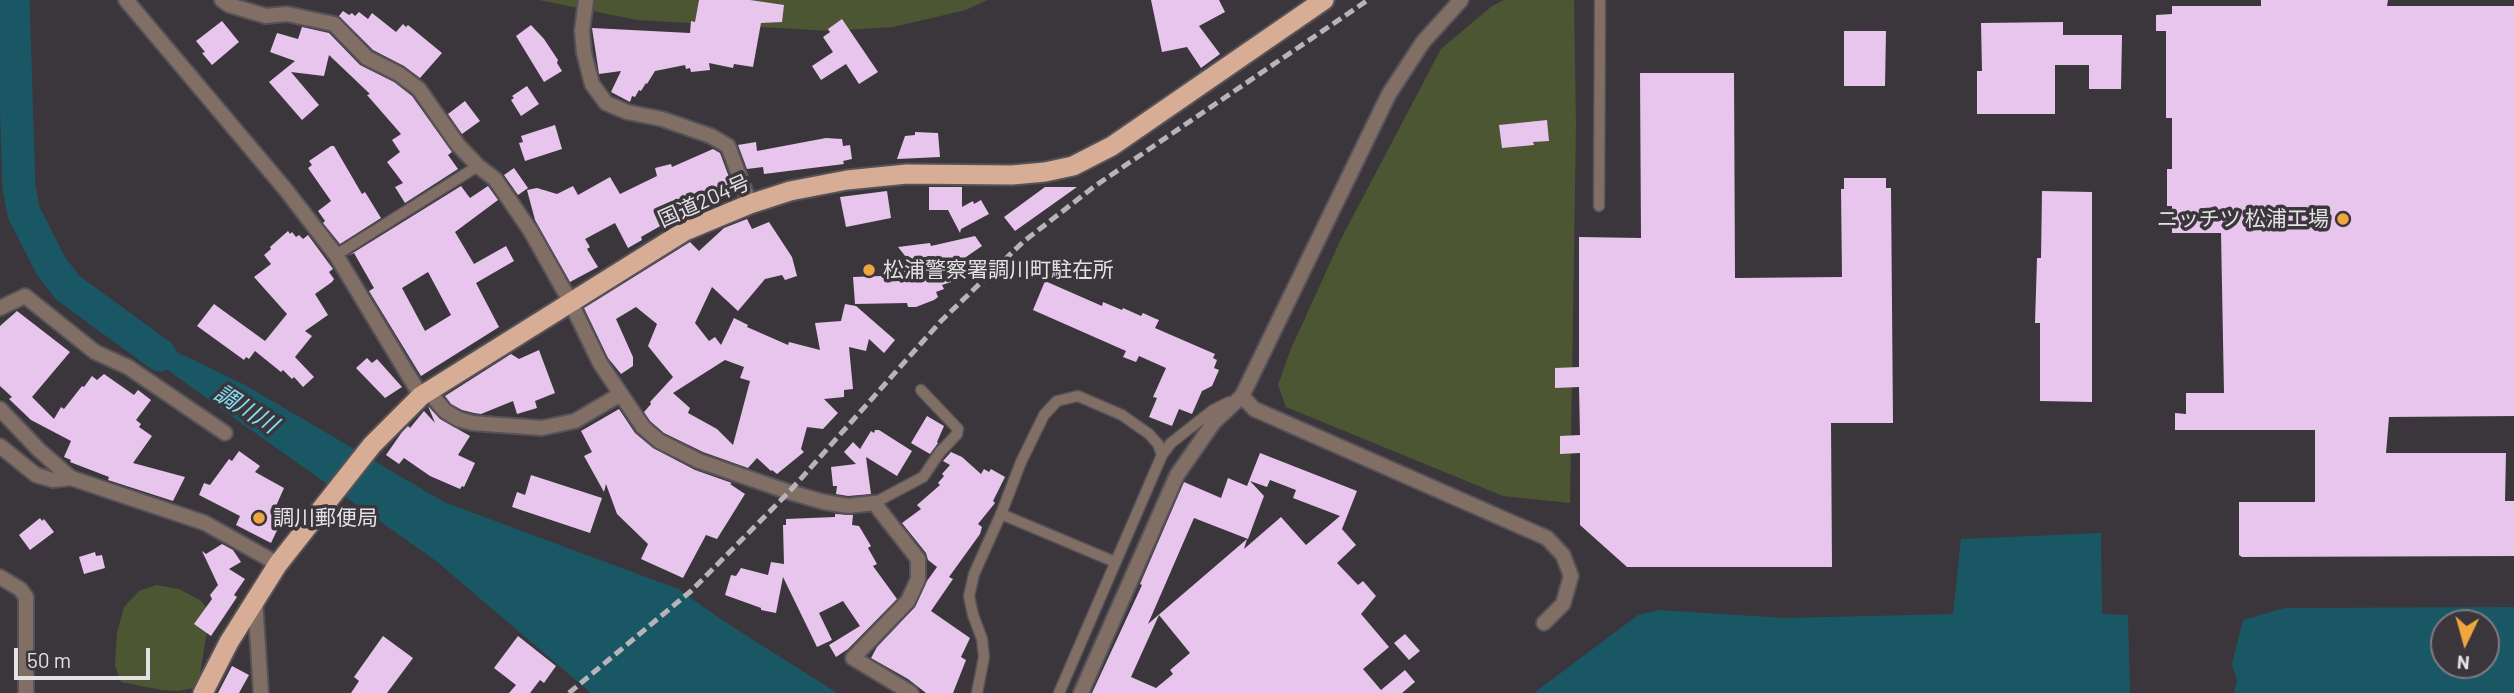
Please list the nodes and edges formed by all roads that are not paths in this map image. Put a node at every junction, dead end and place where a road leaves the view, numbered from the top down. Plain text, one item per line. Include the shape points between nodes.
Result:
1 (126, 0) edge
2 (222, 0) edge
3 (586, 0) edge
4 (1324, 0) edge
5 (1461, 0) edge
6 (1600, 0) edge
7 (478, 166) junction
8 (750, 204) junction
9 (1599, 206) dead end
10 (336, 255) junction
11 (570, 301) junction
12 (0, 308) edge
13 (921, 390) dead end
14 (424, 393) junction
15 (621, 394) junction
16 (1242, 396) junction
17 (0, 409) edge
18 (225, 433) dead end
19 (0, 446) edge
20 (1162, 455) junction
21 (71, 478) junction
22 (874, 503) junction
23 (1001, 514) junction
24 (1115, 562) junction
25 (278, 564) junction
26 (0, 577) edge
27 (256, 599) junction
28 (1544, 623) dead end
29 (26, 693) edge
30 (202, 693) edge
31 (261, 693) edge
32 (912, 693) edge
33 (977, 693) edge
34 (1059, 693) edge
35 (1081, 693) edge

1 - 10 street
2 - 7 street via 266,16 287,14 334,24 366,58 419,89
3 - 8 street via 584,53 592,84 606,103 711,136 728,146
4 - 8 highway, 国道204号 via 1112,146 1073,166 1012,175 907,174 847,180
5 - 16 street via 1423,42 1389,94
6 - 9 lane
7 - 10 lane
7 - 11 street via 495,178
8 - 11 highway, 国道204号 via 685,230
10 - 14 street
11 - 14 highway, 国道204号
11 - 15 street via 600,363
12 - 18 street via 25,296 95,352 128,367
13 - 22 lane via 958,429 957,434 923,477
14 - 15 street via 458,419 541,428 575,421
14 - 25 highway, 国道204号 via 372,445
15 - 22 street via 643,427 659,441 699,461 824,502 848,506
16 - 20 lane via 1213,410
16 - 28 street via 1254,409 1547,538 1563,555 1571,576 1563,604
16 - 35 street via 1214,422 1177,475
17 - 21 street
19 - 21 street via 36,475 53,480
20 - 23 lane via 1149,434 1122,415 1078,396 1057,401 1044,415
20 - 24 lane
21 - 25 street via 205,523
22 - 32 street via 918,559 918,579 908,601 853,658
23 - 24 lane
23 - 33 lane via 969,596 984,657
24 - 34 lane
25 - 27 highway, 国道204号
26 - 29 street via 26,597
27 - 30 highway, 国道204号
27 - 31 street

